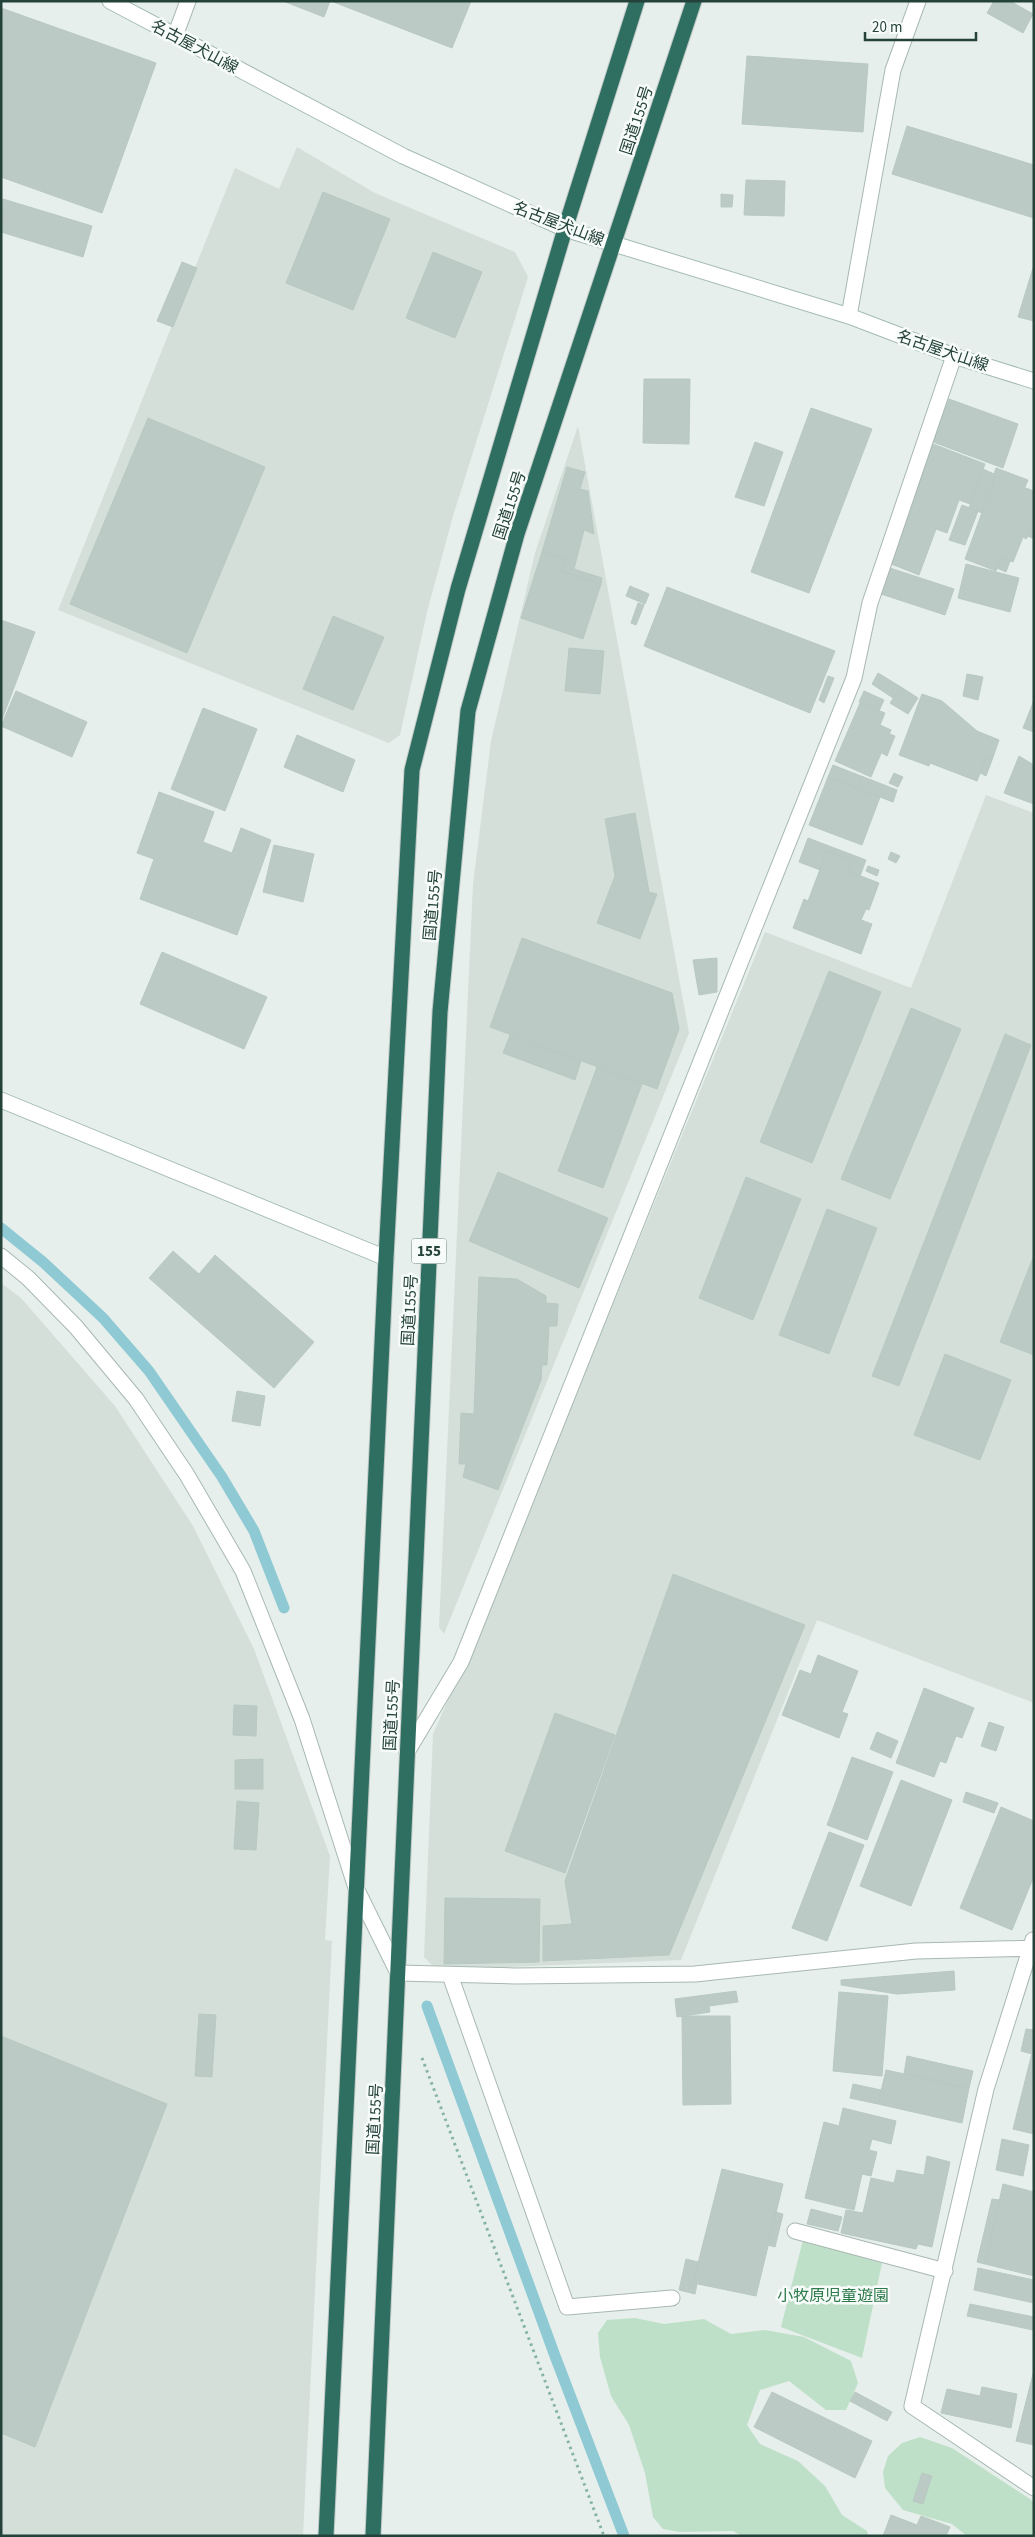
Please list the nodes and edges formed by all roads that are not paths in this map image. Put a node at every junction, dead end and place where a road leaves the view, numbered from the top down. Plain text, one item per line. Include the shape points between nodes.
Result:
1 (110, 1) edge
2 (188, 1) edge
3 (637, 1) edge
4 (694, 1) edge
5 (918, 1) edge
6 (175, 36) junction
7 (565, 229) junction
8 (613, 244) junction
9 (849, 316) junction
10 (954, 356) junction
11 (1034, 381) edge
12 (1, 1100) edge
13 (1, 1256) edge
14 (386, 1258) junction
15 (407, 1752) junction
16 (356, 1888) junction
17 (1033, 1945) edge
18 (398, 1973) junction
19 (450, 1975) junction
20 (795, 2231) dead end
21 (945, 2271) junction
22 (672, 2298) dead end
23 (1034, 2488) edge
24 (326, 2536) edge
25 (373, 2536) edge

1 - 6 street, 名古屋犬山線
2 - 6 street
3 - 7 highway, 国道155号
4 - 8 highway, 国道155号 / 155
5 - 9 street via 893,70
6 - 7 street, 名古屋犬山線 via 403,156
7 - 8 street, 名古屋犬山線
7 - 14 highway, 国道155号 via 458,589 412,770
8 - 9 street, 名古屋犬山線
8 - 15 highway, 国道155号 / 155 via 517,534 468,711 440,1012
9 - 10 street, 名古屋犬山線
10 - 11 street, 名古屋犬山線
10 - 15 street via 870,602 854,678 461,1662
12 - 14 street
13 - 16 street via 28,1278 76,1327 136,1399 187,1475 243,1571 302,1718
14 - 16 highway, 国道155号
15 - 18 highway, 国道155号 / 155
16 - 18 street
16 - 24 highway, 国道155号
17 - 19 street via 916,1951 695,1974
17 - 21 street via 986,2090
18 - 19 street
18 - 25 highway, 国道155号 / 155
19 - 22 street via 567,2307
20 - 21 street
21 - 23 street via 912,2406

